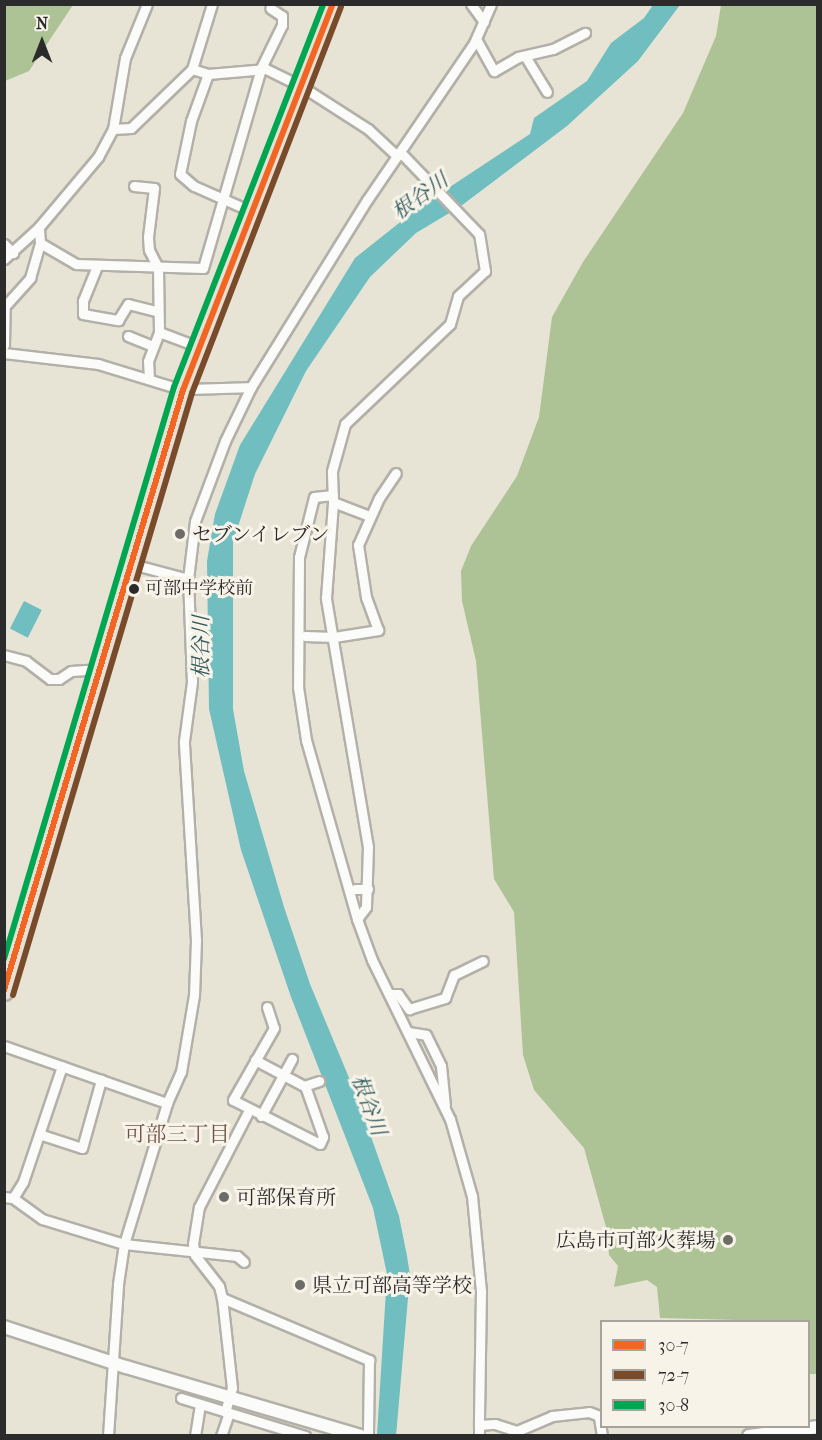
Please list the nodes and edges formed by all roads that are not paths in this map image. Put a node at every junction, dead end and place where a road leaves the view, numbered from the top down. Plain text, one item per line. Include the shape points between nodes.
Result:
1 (147, 4) edge
2 (333, 4) edge
3 (471, 4) edge
4 (491, 4) edge
5 (212, 5) edge
6 (270, 8) dead end
7 (484, 22) junction
8 (585, 33) dead end
9 (476, 39) junction
10 (525, 56) junction
11 (261, 68) junction
12 (192, 69) junction
13 (208, 74) junction
14 (301, 86) junction
15 (547, 92) dead end
16 (113, 129) junction
17 (399, 154) junction
18 (134, 186) dead end
19 (222, 199) junction
20 (253, 212) junction
21 (39, 227) junction
22 (40, 243) junction
23 (4, 244) edge
24 (13, 253) junction
25 (4, 259) edge
26 (97, 266) junction
27 (158, 268) junction
28 (156, 311) junction
29 (159, 332) junction
30 (128, 336) dead end
31 (4, 345) edge
32 (153, 346) junction
33 (199, 347) junction
34 (4, 353) edge
35 (149, 379) junction
36 (251, 387) junction
37 (184, 390) junction
38 (396, 473) dead end
39 (333, 498) junction
40 (370, 516) junction
41 (132, 564) junction
42 (188, 579) junction
43 (305, 636) dead end
44 (334, 637) junction
45 (4, 656) edge
46 (101, 669) junction
47 (355, 889) dead end
48 (368, 889) junction
49 (357, 920) junction
50 (483, 961) dead end
51 (4, 992) edge
52 (389, 994) junction
53 (267, 1007) dead end
54 (408, 1032) junction
55 (4, 1046) edge
56 (292, 1059) dead end
57 (255, 1060) junction
58 (62, 1066) junction
59 (283, 1075) junction
60 (101, 1080) junction
61 (320, 1081) dead end
62 (305, 1086) junction
63 (167, 1103) junction
64 (445, 1107) junction
65 (249, 1110) junction
66 (261, 1116) junction
67 (42, 1135) junction
68 (9, 1197) edge
69 (124, 1244) junction
70 (195, 1251) junction
71 (244, 1263) dead end
72 (222, 1298) junction
73 (4, 1327) edge
74 (112, 1363) junction
75 (181, 1398) dead end
76 (230, 1398) junction
77 (200, 1404) junction
78 (227, 1413) junction
79 (600, 1418) edge
80 (818, 1427) edge
81 (479, 1430) edge
82 (786, 1431) edge
83 (277, 1432) edge
84 (517, 1433) edge
85 (108, 1436) edge
86 (195, 1436) edge
87 (221, 1436) edge
88 (304, 1436) edge
89 (361, 1436) edge
90 (368, 1436) edge
91 (749, 1436) edge

1 - 16 street via 125,58
2 - 14 highway
3 - 7 street
4 - 7 street
5 - 12 street
6 - 11 street via 282,16 282,25
7 - 9 street
8 - 10 street via 553,49
9 - 10 street via 494,71
9 - 17 street
10 - 15 street
11 - 13 street
11 - 14 street
11 - 19 street
12 - 13 street
12 - 16 street via 131,128
13 - 19 street via 190,121 180,174
14 - 17 street
14 - 20 highway
16 - 21 street via 98,157
17 - 36 street
17 - 39 street via 479,234 485,271 458,296 450,324 345,424 332,471
18 - 27 street via 154,188 148,237 149,250
19 - 20 street
19 - 27 street via 203,268
20 - 33 highway
21 - 22 street
21 - 24 street
22 - 26 street via 76,264
22 - 31 street via 30,278 5,306
23 - 24 street
24 - 25 street
26 - 27 street
26 - 28 street via 83,301 83,314 118,320 128,304
27 - 28 street
28 - 29 street
29 - 32 street
29 - 33 street
30 - 32 street
32 - 35 street via 148,361
33 - 37 highway
34 - 35 street via 98,364
35 - 37 street
36 - 37 street
36 - 42 street via 225,441 195,521
37 - 41 highway
38 - 40 street
39 - 40 street
39 - 44 street via 326,598
39 - 49 street via 314,497 299,557 298,687 306,740
40 - 44 street via 358,545 366,597 378,630
41 - 42 street
41 - 46 highway
42 - 63 street via 192,682 184,757 196,940 190,1036 181,1072
43 - 44 street
44 - 48 street via 345,691 346,730 358,773 368,847
45 - 46 street via 26,661 50,679 59,679 71,671
46 - 51 highway
47 - 48 street
48 - 49 street via 366,908
49 - 52 street via 360,935
50 - 52 street via 454,975 445,998 409,1009 398,994
52 - 54 street
53 - 57 street via 274,1028
54 - 64 street
54 - 64 street via 426,1035 441,1066
55 - 58 street
56 - 59 street
57 - 59 street
57 - 65 street via 233,1095 233,1100
58 - 60 street
58 - 67 street
59 - 62 street
59 - 66 street
60 - 63 street
60 - 67 street via 82,1148
61 - 62 street
62 - 66 street via 322,1137 320,1144
63 - 69 street
64 - 81 street via 460,1146 478,1233
65 - 66 street
65 - 70 street via 200,1207
67 - 68 street
68 - 69 street via 42,1220
69 - 70 street
69 - 74 street
70 - 71 street via 237,1256
70 - 72 street via 219,1286
72 - 76 street
72 - 90 street via 369,1360
73 - 74 street
74 - 76 street
74 - 85 street
75 - 77 street
76 - 78 street
76 - 89 street
77 - 78 street
77 - 86 street
78 - 83 street
78 - 87 street
79 - 84 street via 589,1412 552,1416
80 - 82 street
81 - 84 street via 495,1424
82 - 91 street
83 - 88 street

